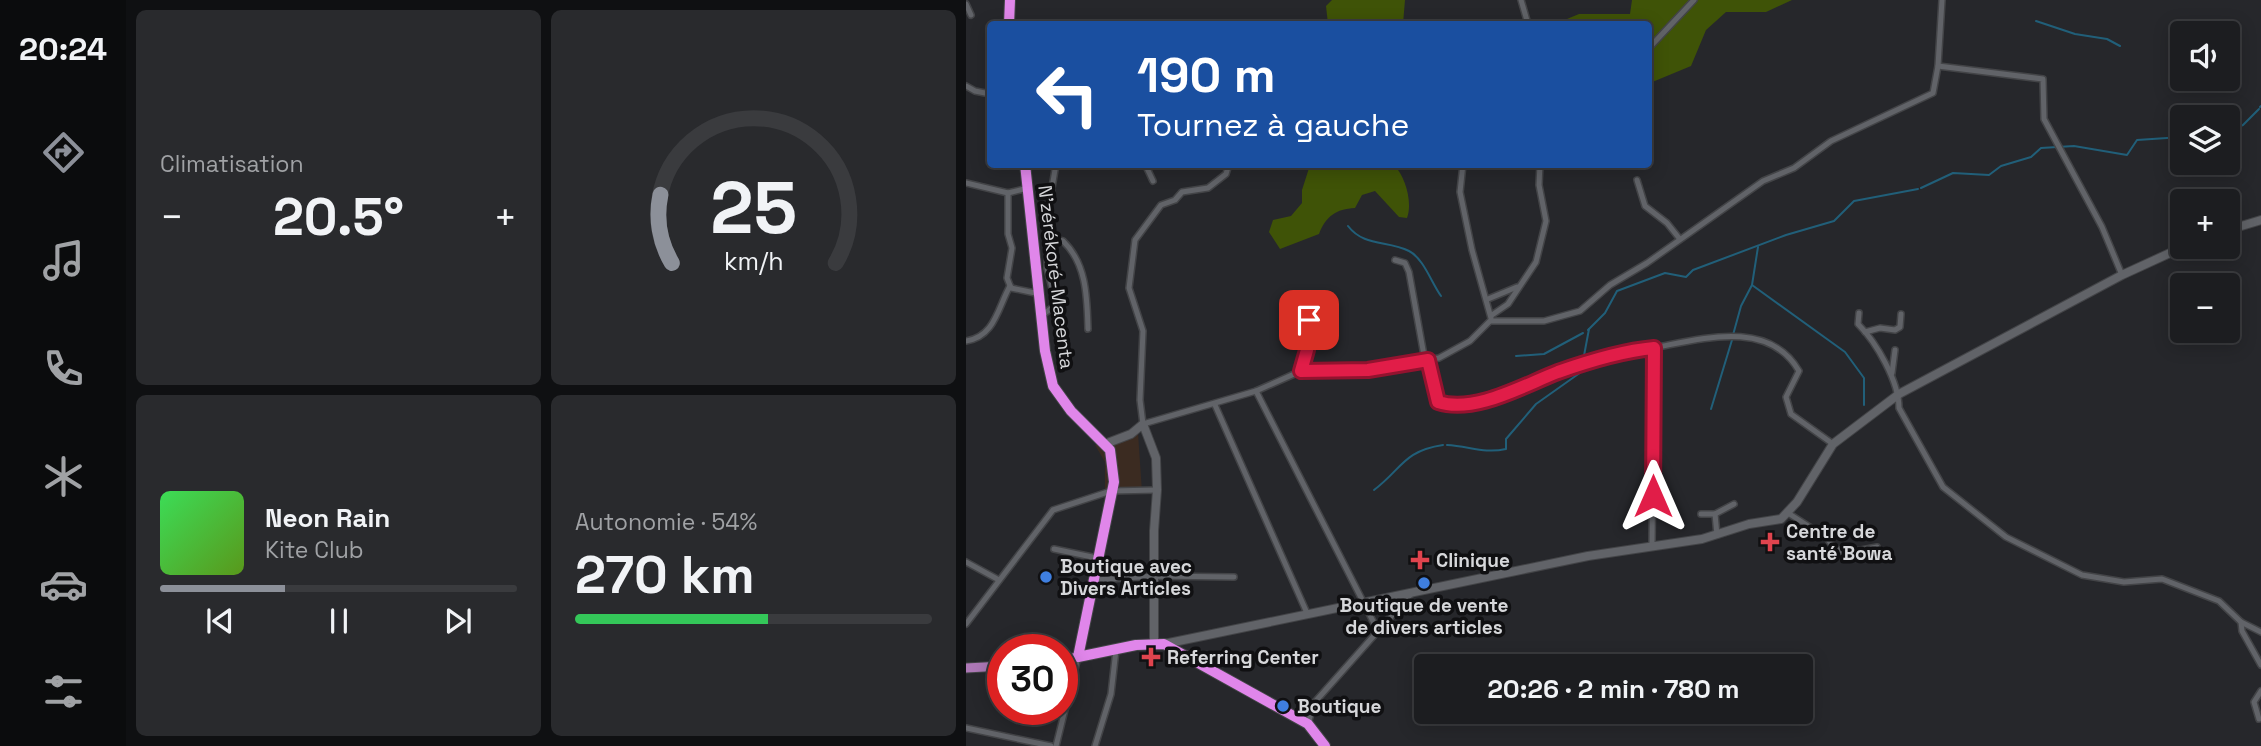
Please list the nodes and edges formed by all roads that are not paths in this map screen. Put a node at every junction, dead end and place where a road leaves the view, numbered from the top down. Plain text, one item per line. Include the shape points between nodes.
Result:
1 (1010, 0) edge
2 (1521, 0) edge
3 (1694, 0) edge
4 (1942, 0) edge
5 (966, 5) edge
6 (971, 15) dead end
7 (1009, 21) edge
8 (1527, 21) edge
9 (1652, 45) edge
10 (1938, 65) junction
11 (966, 86) edge
12 (987, 93) edge
13 (1026, 168) edge
14 (1055, 168) edge
15 (1147, 168) edge
16 (1228, 168) edge
17 (1462, 168) edge
18 (1540, 168) edge
19 (1637, 180) dead end
20 (1153, 181) dead end
21 (966, 183) edge
22 (1028, 188) junction
23 (1008, 193) junction
24 (2261, 219) edge
25 (2240, 226) edge
26 (1048, 238) junction
27 (1679, 238) junction
28 (2170, 253) edge
29 (1395, 260) dead end
30 (2122, 275) junction
31 (1010, 286) junction
32 (1519, 286) junction
33 (1040, 295) junction
34 (1488, 299) junction
35 (1859, 313) dead end
36 (1901, 314) dead end
37 (1041, 316) junction
38 (1491, 318) junction
39 (1309, 320) dead end
40 (1088, 329) dead end
41 (1865, 332) junction
42 (966, 341) edge
43 (1654, 348) junction
44 (1895, 350) dead end
45 (1427, 361) junction
46 (1301, 371) junction
47 (1892, 373) junction
48 (1256, 391) junction
49 (1899, 394) junction
50 (1215, 405) junction
51 (1143, 424) junction
52 (1105, 443) junction
53 (1833, 444) junction
54 (1157, 490) junction
55 (1111, 491) junction
56 (1734, 504) dead end
57 (1788, 513) junction
58 (1701, 514) dead end
59 (1715, 514) junction
60 (1717, 535) junction
61 (1652, 546) junction
62 (1877, 547) dead end
63 (1054, 549) dead end
64 (1097, 558) junction
65 (966, 562) edge
66 (1155, 576) junction
67 (1234, 577) dead end
68 (999, 580) junction
69 (1092, 580) junction
70 (1414, 592) junction
71 (1363, 601) junction
72 (1307, 613) junction
73 (2241, 622) junction
74 (966, 624) edge
75 (1378, 631) junction
76 (2261, 632) edge
77 (1159, 644) junction
78 (1116, 650) junction
79 (1078, 657) joint
80 (2261, 665) edge
81 (987, 667) edge
82 (966, 668) edge
83 (2261, 691) edge
84 (2259, 719) dead end
85 (1308, 724) junction
86 (1060, 725) edge
87 (966, 728) edge
88 (1054, 746) edge
89 (1095, 746) edge
90 (1325, 746) edge

1 - 7 highway
2 - 8 street
3 - 9 street
4 - 10 street
5 - 6 street
10 - 27 street via 1936,87 1930,96 1830,141
10 - 30 street via 2043,79 2044,119 2102,226
11 - 12 street
13 - 22 highway, N'zérékoré-Macenta
14 - 26 street
15 - 20 street
16 - 51 street via 1208,188 1182,192 1175,201 1161,205 1135,240 1129,288 1143,331
17 - 34 street via 1461,192 1472,250
18 - 32 street via 1546,221 1536,262
19 - 27 street via 1645,206
21 - 23 street
22 - 23 street
22 - 33 highway, N'zérékoré-Macenta
23 - 31 street
24 - 25 main road
26 - 37 street via 1055,300
26 - 40 street via 1063,241 1080,266 1087,289
27 - 38 street via 1580,311 1544,321
28 - 30 main road
29 - 45 street via 1407,264
30 - 49 main road
31 - 33 street
31 - 42 street via 987,331
32 - 34 street
32 - 38 street via 1508,304
33 - 37 highway, N'zérékoré-Macenta
34 - 38 street
35 - 41 street via 1858,324
36 - 41 street via 1900,327 1895,330
37 - 52 highway, N'zérékoré-Macenta via 1053,386 1071,411
38 - 45 street via 1457,349
39 - 46 street
41 - 47 street
43 - 45 street via 1596,360 1494,399 1448,404 1438,402
43 - 53 street via 1719,337 1765,341 1799,371 1786,397 1791,414
43 - 61 street
44 - 47 street
45 - 46 street via 1368,370
46 - 48 street
47 - 49 street via 1891,383
48 - 50 street
48 - 71 street
49 - 53 main road
49 - 73 street via 1899,408 1943,487 2006,537 2082,575 2124,582 2162,579 2219,601
50 - 51 street
50 - 72 street
51 - 52 main road
51 - 54 main road via 1156,458
52 - 55 highway via 1113,460
53 - 57 main road
54 - 55 street
54 - 66 main road
55 - 64 highway
55 - 68 street via 1053,510
56 - 59 street
57 - 60 main road via 1781,519
57 - 62 street via 1846,553
58 - 59 street
59 - 60 street
60 - 61 main road
61 - 70 main road
63 - 64 street
64 - 69 highway
65 - 68 street
66 - 67 street
66 - 69 street
66 - 77 main road
68 - 74 street
69 - 79 highway
70 - 71 main road
70 - 75 street
71 - 72 main road
71 - 75 street
72 - 77 main road
73 - 76 street
73 - 80 street
75 - 85 street via 1314,704
77 - 78 highway
77 - 85 highway
78 - 79 highway
78 - 89 street via 1111,694
81 - 82 main road
83 - 84 street via 2255,702
85 - 90 highway
86 - 88 street
87 - 88 street

